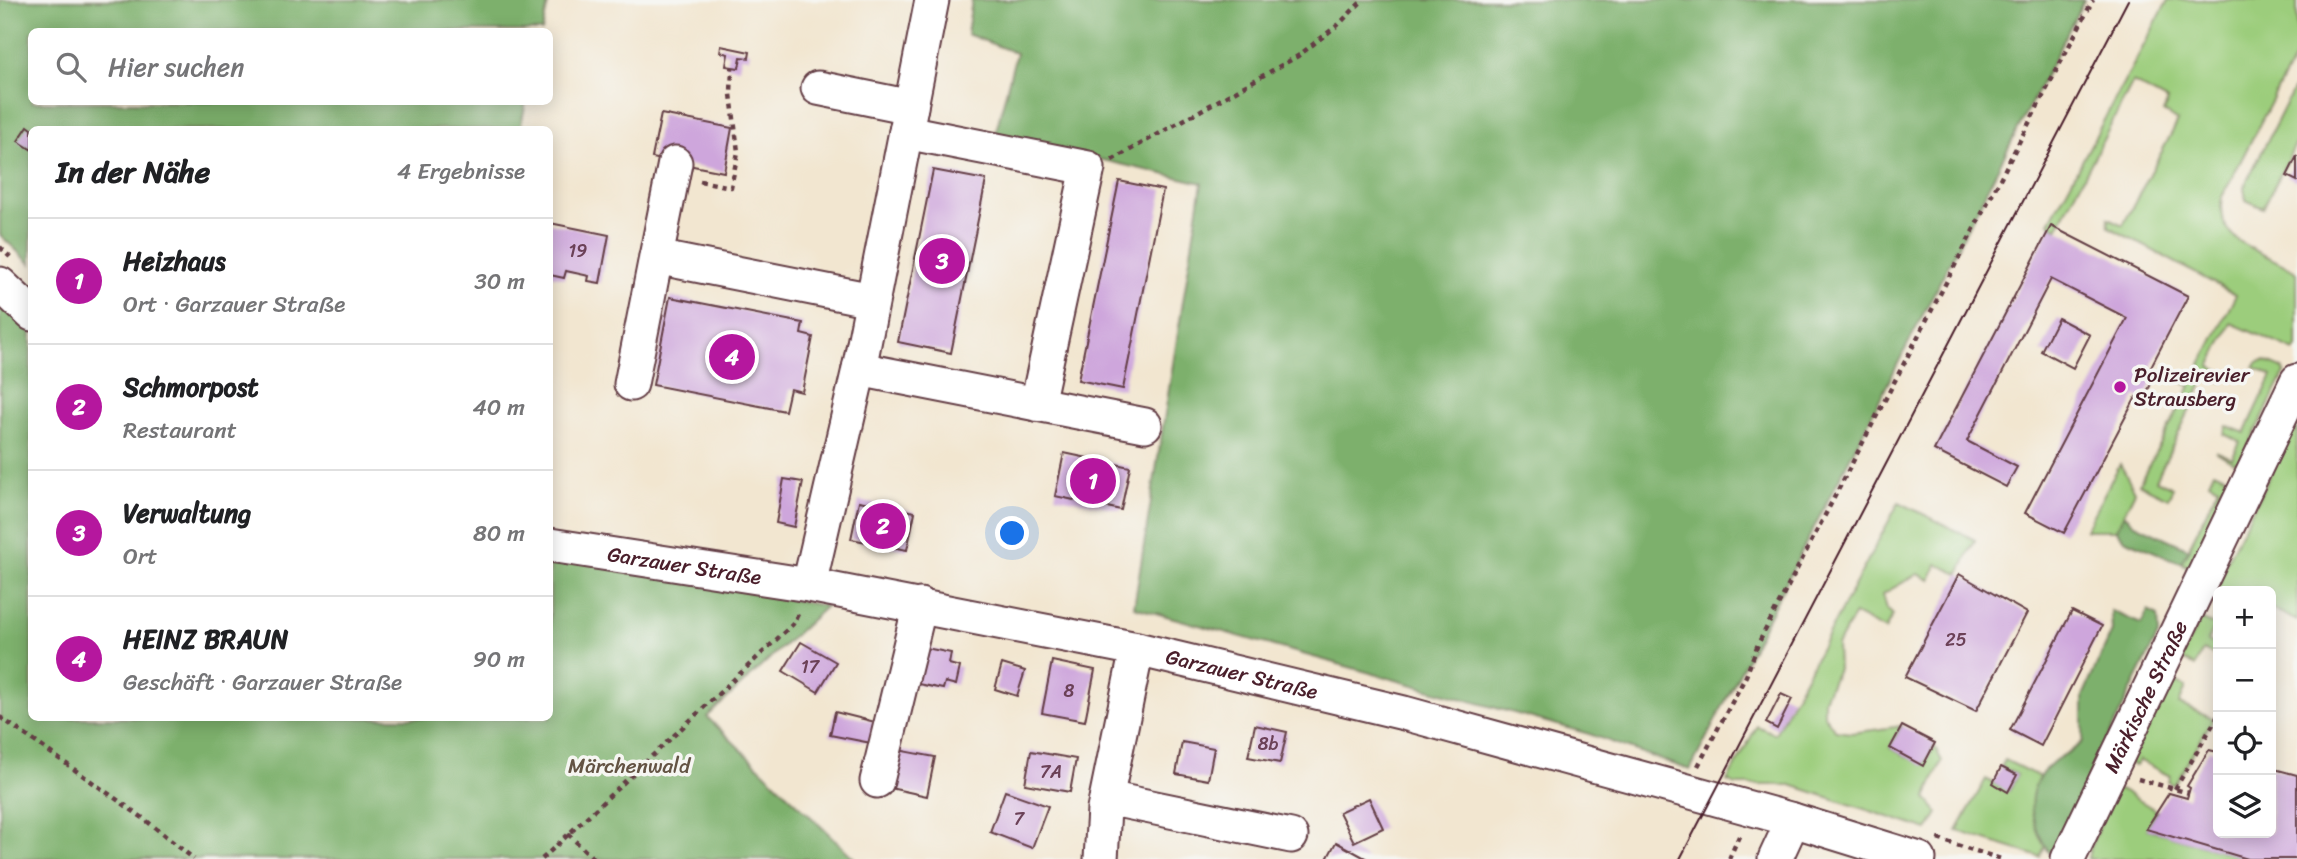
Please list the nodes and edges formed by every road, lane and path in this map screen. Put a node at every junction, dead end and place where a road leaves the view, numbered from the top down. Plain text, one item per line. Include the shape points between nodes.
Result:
1 (932, 0) edge
2 (1363, 0) edge
3 (2093, 0) edge
4 (732, 67) dead end
5 (818, 88) dead end
6 (908, 119) junction
7 (1088, 168) junction
8 (673, 169) joint
9 (656, 257) junction
10 (0, 284) edge
11 (872, 300) junction
12 (28, 310) edge
13 (859, 369) junction
14 (2297, 381) edge
15 (631, 384) dead end
16 (1037, 404) junction
17 (1145, 425) dead end
18 (553, 545) edge
19 (809, 585) junction
20 (920, 605) junction
21 (1137, 649) junction
22 (0, 717) edge
23 (2213, 724) edge
24 (2110, 770) junction
25 (1693, 776) dead end
26 (877, 781) dead end
27 (2175, 789) junction
28 (2189, 793) dead end
29 (1107, 798) junction
30 (1793, 820) junction
31 (568, 834) junction
32 (1291, 836) dead end
33 (194, 859) edge
34 (541, 859) edge
35 (594, 859) edge
36 (1101, 859) edge
37 (1775, 859) edge
38 (1920, 859) edge
39 (2068, 859) edge

1 - 6 street
2 - 7 path via 1298,56 1117,158
3 - 25 path
4 - 8 path via 738,152 731,187
5 - 6 street
6 - 7 street
6 - 11 street
7 - 16 street
8 - 9 street
9 - 11 street
9 - 15 street
10 - 12 street
11 - 13 street
13 - 16 street
13 - 19 street
14 - 24 street, Märkische Straße
16 - 17 street
18 - 19 street, Garzauer Straße
19 - 20 street, Garzauer Straße
19 - 31 path via 793,624
20 - 21 street, Garzauer Straße
20 - 26 street
21 - 29 street
21 - 30 street, Garzauer Straße via 1404,713
22 - 33 path
23 - 27 path
24 - 27 path
24 - 39 street, Märkische Straße
27 - 28 path
29 - 32 street
29 - 36 street
30 - 37 street
30 - 38 street, Garzauer Straße
31 - 34 path
31 - 35 path

